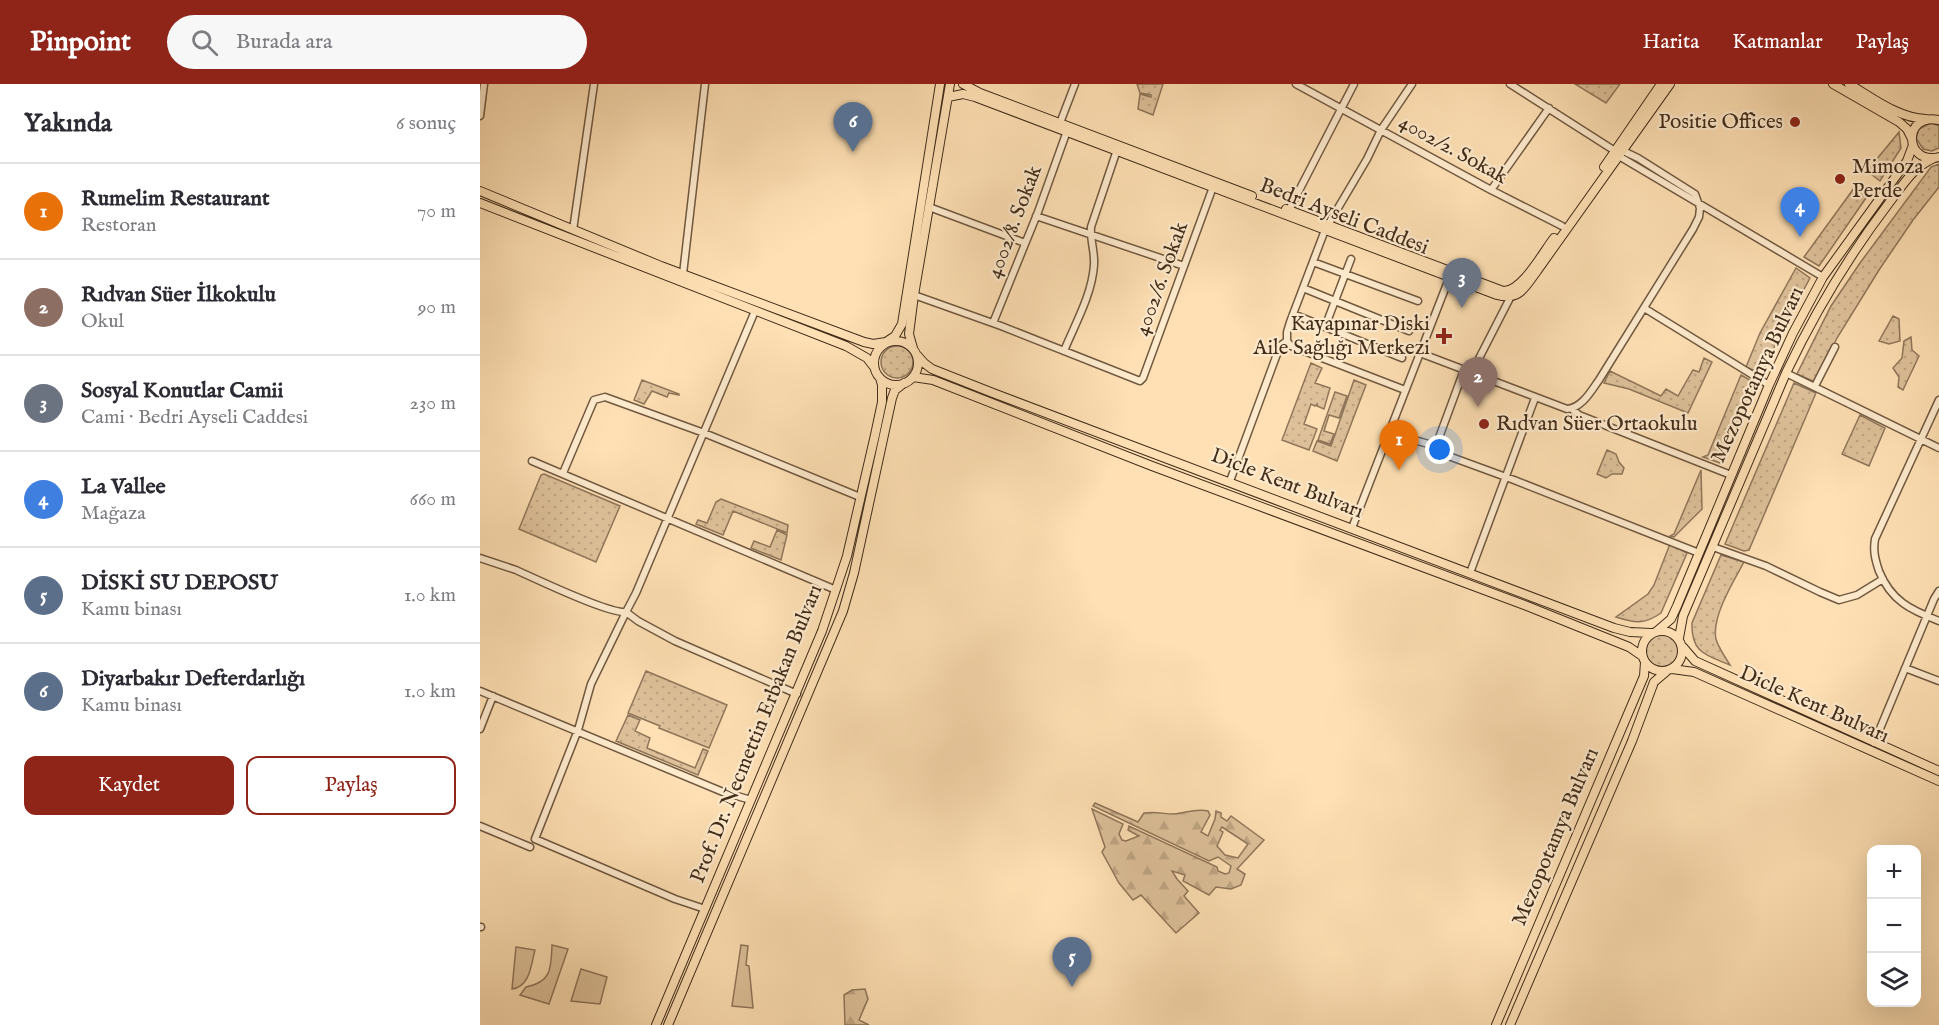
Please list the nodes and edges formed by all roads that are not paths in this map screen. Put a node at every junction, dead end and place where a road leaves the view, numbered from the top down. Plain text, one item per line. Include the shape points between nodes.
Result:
1 (484, 84) edge
2 (594, 84) edge
3 (705, 84) edge
4 (940, 84) edge
5 (950, 84) edge
6 (963, 84) edge
7 (1075, 84) edge
8 (1296, 84) edge
9 (1354, 84) edge
10 (1412, 84) edge
11 (1510, 84) edge
12 (1661, 84) edge
13 (1670, 84) edge
14 (1833, 84) edge
15 (1850, 84) edge
16 (948, 97) junction
17 (1342, 108) junction
18 (1549, 108) junction
19 (480, 116) edge
20 (1935, 118) edge
21 (1060, 123) junction
22 (1381, 130) junction
23 (1067, 131) junction
24 (1912, 142) junction
25 (1117, 150) junction
26 (1617, 152) junction
27 (1936, 158) edge
28 (1213, 187) junction
29 (1491, 190) junction
30 (480, 191) edge
31 (1698, 202) junction
32 (480, 203) edge
33 (929, 207) junction
34 (1289, 210) junction
35 (1036, 216) junction
36 (1562, 226) junction
37 (1327, 227) junction
38 (573, 230) junction
39 (1090, 235) junction
40 (1025, 243) junction
41 (1351, 259) dead end
42 (1313, 262) junction
43 (1184, 266) junction
44 (683, 274) junction
45 (1345, 274) junction
46 (1450, 276) junction
47 (1823, 277) junction
48 (1303, 288) junction
49 (914, 295) junction
50 (1510, 298) junction
51 (1335, 300) junction
52 (1418, 301) dead end
53 (1644, 308) junction
54 (755, 311) junction
55 (1293, 314) junction
56 (993, 323) junction
57 (1325, 327) junction
58 (1409, 331) dead end
59 (1287, 341) junction
60 (886, 342) junction
61 (1835, 347) dead end
62 (915, 351) junction
63 (1064, 351) junction
64 (1420, 353) junction
65 (1402, 358) dead end
66 (874, 367) junction
67 (1468, 372) junction
68 (1786, 373) junction
69 (913, 377) junction
70 (880, 378) junction
71 (904, 384) junction
72 (1769, 385) junction
73 (1815, 386) junction
74 (1406, 390) junction
75 (1535, 398) junction
76 (1939, 400) edge
77 (1572, 409) junction
78 (704, 433) junction
79 (1390, 433) junction
80 (1921, 439) junction
81 (1432, 444) junction
82 (1939, 448) edge
83 (532, 460) dead end
84 (562, 473) junction
85 (1731, 475) junction
86 (1505, 476) junction
87 (1230, 481) junction
88 (860, 497) junction
89 (668, 518) junction
90 (1352, 528) junction
91 (1713, 547) junction
92 (1699, 553) junction
93 (480, 558) edge
94 (1470, 573) junction
95 (1883, 579) junction
96 (836, 590) junction
97 (1939, 591) edge
98 (626, 612) junction
99 (1927, 616) junction
100 (1939, 621) edge
101 (1654, 632) junction
102 (1679, 638) junction
103 (1683, 647) junction
104 (1643, 659) junction
105 (1905, 668) junction
106 (1670, 670) junction
107 (1939, 681) edge
108 (480, 691) edge
109 (796, 694) junction
110 (493, 696) junction
111 (480, 729) edge
112 (578, 730) junction
113 (1874, 742) junction
114 (1939, 771) edge
115 (1939, 781) edge
116 (752, 800) junction
117 (480, 826) edge
118 (530, 847) dead end
119 (705, 909) junction
120 (656, 1025) edge
121 (668, 1025) edge
122 (1496, 1025) edge
123 (1510, 1025) edge

1 - 19 street
2 - 38 street
3 - 44 street
4 - 60 main road via 902,324
5 - 16 main road
6 - 21 main road, Bedri Ayseli Caddesi
7 - 21 street
8 - 17 street, 4002/2. Sokak
9 - 17 street
10 - 22 street
11 - 18 street
12 - 26 main road, Bedri Ayseli Caddesi
13 - 26 main road, Bedri Ayseli Caddesi
14 - 24 main road via 1899,122
15 - 20 main road via 1903,115
16 - 23 main road, Bedri Ayseli Caddesi via 975,97
16 - 33 main road
17 - 22 street, 4002/2. Sokak
17 - 34 street
18 - 26 street
18 - 29 street
20 - 24 main road, Mezopotamya Bulvarı via 1916,126
21 - 34 main road, Bedri Ayseli Caddesi
22 - 29 street, 4002/2. Sokak
22 - 37 street
23 - 25 main road, Bedri Ayseli Caddesi
23 - 35 street, 4002/8. Sokak
24 - 27 main road via 1921,156
24 - 47 main road, Mezopotamya Bulvarı via 1907,161
25 - 28 main road, Bedri Ayseli Caddesi
25 - 39 street
26 - 31 street
26 - 36 main road, Bedri Ayseli Caddesi
26 - 50 main road, Bedri Ayseli Caddesi via 1524,289
27 - 68 main road, Mezopotamya Bulvarı via 1917,168 1844,266
28 - 37 main road, Bedri Ayseli Caddesi
28 - 43 street, 4002/6. Sokak
29 - 36 street, 4002/2. Sokak
30 - 38 main road
31 - 47 street
31 - 53 street via 1699,217 1693,229
32 - 54 main road
33 - 40 street
33 - 49 main road
34 - 37 main road, Bedri Ayseli Caddesi
35 - 39 street
35 - 40 street, 4002/8. Sokak
36 - 37 main road, Bedri Ayseli Caddesi via 1521,284 1509,291
37 - 42 street
37 - 46 main road, Bedri Ayseli Caddesi
38 - 44 main road
39 - 43 street
39 - 63 street via 1093,276
40 - 56 street, 4002/8. Sokak
41 - 45 street
42 - 45 street
42 - 48 street
43 - 63 street, 4002/6. Sokak via 1140,381
44 - 60 main road via 864,342
45 - 51 street
45 - 52 street
46 - 50 main road, Bedri Ayseli Caddesi
46 - 64 street
47 - 72 main road, Mezopotamya Bulvarı
48 - 51 street
48 - 55 street
49 - 56 street
49 - 62 main road via 909,334
50 - 67 street
51 - 57 street
51 - 58 street
53 - 72 street
53 - 77 street via 1599,380 1582,403
54 - 66 main road via 846,346
54 - 78 street
55 - 57 street
55 - 59 street
56 - 63 street
57 - 65 street
59 - 74 street via 1291,346
59 - 87 street via 1280,346
60 - 62 main road via 900,341
60 - 66 main road via 876,353
61 - 73 street
62 - 69 main road via 918,366
62 - 87 main road, Dicle Kent Bulvarı via 924,363 942,373
64 - 67 street
64 - 74 street
66 - 70 main road
67 - 75 street
67 - 81 street via 1437,443
68 - 73 street
68 - 91 main road, Mezopotamya Bulvarı
69 - 71 main road
69 - 104 main road, Dicle Kent Bulvarı via 933,380 1527,606 1629,647
70 - 71 main road via 891,384
70 - 88 main road, Prof. Dr. Necmettin Erbakan Bulvarı via 882,402
71 - 121 main road, Prof. Dr. Necmettin Erbakan Bulvarı via 892,398 843,611
72 - 85 main road, Mezopotamya Bulvarı
73 - 80 street
74 - 79 street
75 - 77 street
75 - 86 street
76 - 80 street
77 - 85 street
78 - 84 street via 615,399 600,397 594,400
78 - 88 street
78 - 89 street
79 - 81 street
79 - 90 street
80 - 82 street
80 - 95 street via 1875,538 1874,558
81 - 86 street via 1443,454
83 - 84 street
84 - 89 street
85 - 92 main road, Mezopotamya Bulvarı
86 - 92 street
86 - 94 street
87 - 90 main road, Dicle Kent Bulvarı
88 - 96 main road, Prof. Dr. Necmettin Erbakan Bulvarı
89 - 96 street
89 - 98 street
90 - 94 main road, Dicle Kent Bulvarı
91 - 95 street via 1767,566 1839,600 1857,595
91 - 102 main road, Mezopotamya Bulvarı via 1683,616
92 - 101 main road, Mezopotamya Bulvarı via 1671,619
93 - 98 street via 593,603
94 - 101 main road, Dicle Kent Bulvarı via 1614,628
95 - 99 street via 1890,592 1907,607
96 - 109 main road, Prof. Dr. Necmettin Erbakan Bulvarı
97 - 99 street
98 - 109 street via 675,641
98 - 112 street via 591,684
99 - 100 street
99 - 105 street
101 - 102 main road via 1669,631
101 - 104 main road via 1643,643
102 - 103 main road
103 - 106 main road via 1681,660
103 - 113 main road, Dicle Kent Bulvarı via 1695,661
104 - 106 main road via 1655,670
104 - 122 main road, Mezopotamya Bulvarı via 1644,676
105 - 107 street
105 - 113 street
106 - 115 main road, Dicle Kent Bulvarı via 1694,672
106 - 123 main road, Mezopotamya Bulvarı via 1654,682
108 - 110 street
109 - 116 main road, Prof. Dr. Necmettin Erbakan Bulvarı
110 - 111 street
110 - 112 street
112 - 116 street via 723,792
112 - 119 street via 535,839
113 - 114 main road, Dicle Kent Bulvarı
116 - 119 main road, Prof. Dr. Necmettin Erbakan Bulvarı
117 - 118 street
119 - 120 main road, Prof. Dr. Necmettin Erbakan Bulvarı

